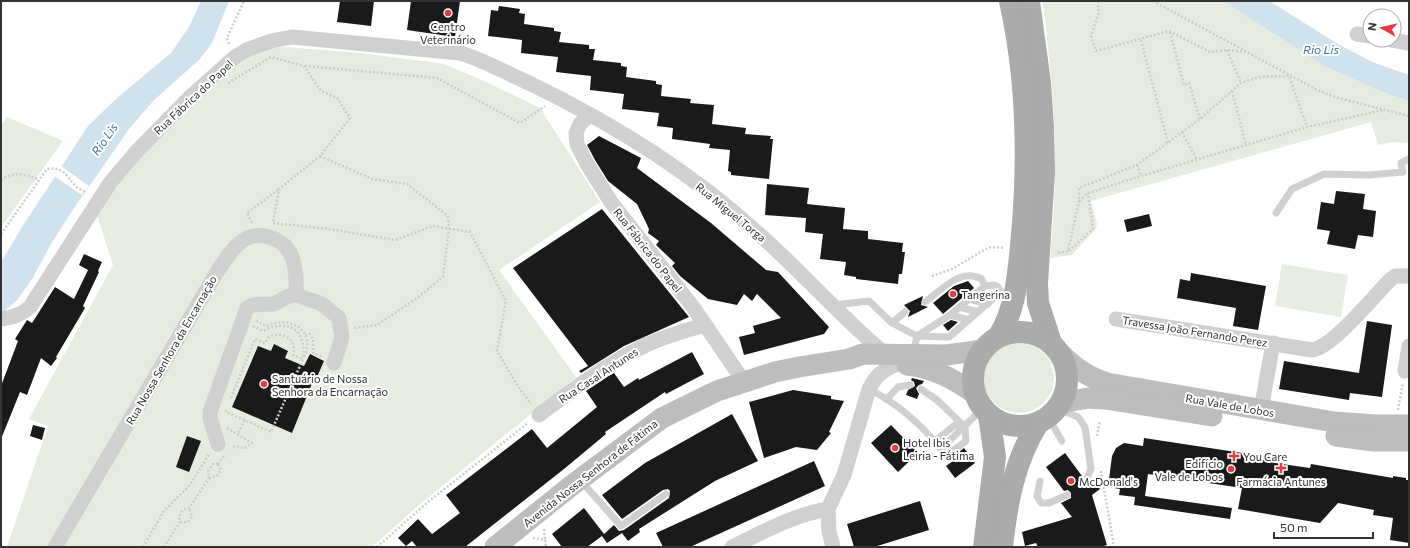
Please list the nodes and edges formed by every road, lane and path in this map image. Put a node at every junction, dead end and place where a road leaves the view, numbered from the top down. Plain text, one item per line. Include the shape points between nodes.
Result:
1 (244, 1) edge
2 (1010, 1) edge
3 (1029, 1) edge
4 (1098, 1) edge
5 (1153, 1) edge
6 (1170, 31) junction
7 (1141, 40) junction
8 (229, 46) dead end
9 (1227, 50) junction
10 (1248, 52) junction
11 (304, 66) junction
12 (1289, 76) junction
13 (1241, 83) junction
14 (222, 87) dead end
15 (1232, 91) junction
16 (558, 97) junction
17 (1383, 110) junction
18 (590, 115) junction
19 (1409, 116) edge
20 (1200, 119) junction
21 (1307, 127) junction
22 (1182, 132) junction
23 (1168, 143) junction
24 (1246, 145) junction
25 (320, 156) junction
26 (1409, 159) edge
27 (1197, 160) junction
28 (1137, 165) junction
29 (1141, 176) junction
30 (1, 180) edge
31 (39, 180) junction
32 (279, 189) junction
33 (87, 192) dead end
34 (1088, 193) junction
35 (1079, 201) junction
36 (1276, 213) dead end
37 (273, 223) junction
38 (449, 228) junction
39 (1, 234) edge
40 (259, 235) junction
41 (275, 239) junction
42 (1006, 248) dead end
43 (1068, 251) junction
44 (1058, 253) dead end
45 (932, 276) dead end
46 (1409, 276) edge
47 (983, 288) junction
48 (296, 295) junction
49 (1004, 296) junction
50 (969, 299) junction
51 (925, 302) dead end
52 (988, 304) junction
53 (832, 305) junction
54 (959, 307) junction
55 (905, 312) dead end
56 (978, 312) junction
57 (950, 315) junction
58 (1009, 317) junction
59 (1, 319) edge
60 (1116, 319) dead end
61 (969, 320) junction
62 (892, 322) junction
63 (706, 325) junction
64 (252, 326) dead end
65 (267, 326) dead end
66 (342, 330) junction
67 (305, 335) junction
68 (917, 336) junction
69 (991, 343) junction
70 (1273, 343) junction
71 (1409, 346) edge
72 (1055, 348) junction
73 (313, 352) dead end
74 (925, 355) junction
75 (303, 359) junction
76 (890, 359) junction
77 (334, 363) dead end
78 (1405, 371) joint
79 (744, 382) junction
80 (910, 385) dead end
81 (869, 389) junction
82 (921, 389) dead end
83 (886, 399) junction
84 (982, 406) junction
85 (1261, 410) junction
86 (1051, 413) junction
87 (539, 414) junction
88 (245, 420) junction
89 (1403, 420) edge
90 (965, 427) junction
91 (238, 434) junction
92 (935, 441) junction
93 (1062, 441) dead end
94 (1409, 441) edge
95 (222, 445) junction
96 (941, 449) junction
97 (218, 464) junction
98 (1102, 476) dead end
99 (209, 478) junction
100 (580, 480) junction
101 (1086, 480) dead end
102 (1040, 481) dead end
103 (666, 494) dead end
104 (1066, 495) dead end
105 (189, 508) junction
106 (828, 509) junction
107 (180, 522) junction
108 (55, 547) edge
109 (143, 547) edge
110 (164, 547) edge
111 (377, 547) edge
112 (495, 547) edge
113 (732, 547) edge
114 (833, 547) edge
115 (984, 547) edge
116 (1002, 547) edge
117 (1114, 547) edge

1 - 8 path via 227,38
2 - 58 main road via 1018,37 1023,81 1026,171 1018,275
3 - 72 main road via 1043,127 1044,172 1038,303
4 - 7 path via 1099,12 1091,36 1096,51
5 - 10 path
6 - 7 path
6 - 9 path via 1210,52
6 - 20 path via 1184,85 1189,83
7 - 23 path
9 - 10 path
9 - 13 path
10 - 12 path
11 - 14 path via 271,57
11 - 16 path via 437,78 520,123
11 - 25 path via 321,91 337,98 350,118
12 - 13 path via 1259,77
12 - 17 path via 1338,98
12 - 21 path
13 - 15 path
15 - 20 path
15 - 24 path
16 - 18 street, Rua Miguel Torga
16 - 59 street, Rua Fábrica do Papel via 460,53 310,38 283,38 260,44 246,50 225,65 141,146 110,183 30,307 16,316
17 - 19 path
17 - 21 path
18 - 53 street, Rua Miguel Torga via 644,146 744,220 778,250
18 - 63 street, Rua Fábrica do Papel via 580,124 576,133 577,144 587,164 610,202
20 - 22 path
21 - 24 path
22 - 23 path
22 - 27 path
23 - 28 path
24 - 27 path
25 - 32 path
25 - 38 path via 372,179 407,184 448,216
26 - 36 lane via 1401,163 1404,172 1369,175 1324,174 1292,189
27 - 29 path
28 - 29 path
28 - 35 path via 1078,188
29 - 34 path
30 - 31 path via 16,174 30,175
31 - 33 path via 47,170 55,169 66,174 76,188
31 - 39 path
32 - 37 path
32 - 40 path via 247,213
34 - 35 path
34 - 43 path via 1093,229
35 - 43 path
37 - 38 path via 394,240 433,226
37 - 41 path
38 - 66 path via 443,277 378,325
38 - 87 path via 470,232 506,301 497,351 517,385
40 - 41 street
40 - 108 street, Rua Nossa Senhora da Encarnação via 248,238 235,247 217,272
41 - 48 street via 283,243 291,255 297,276
42 - 45 path via 991,247 952,269
43 - 44 path
46 - 70 street, Travessa João Fernando Perez via 1395,276 1390,280 1319,349
47 - 49 lane via 994,285
47 - 50 lane
47 - 51 lane via 984,281 979,277 962,276
48 - 66 street via 316,301 332,311 339,318
48 - 95 street via 273,304 256,304 247,308 210,412 210,418
49 - 52 lane via 997,295
49 - 58 lane
50 - 52 lane
50 - 54 lane
52 - 56 lane
53 - 62 lane via 869,300
53 - 76 street, Rua Miguel Torga
54 - 56 lane
54 - 57 lane
55 - 62 lane
56 - 61 lane
57 - 61 lane
57 - 68 lane
58 - 69 main road
60 - 70 street, Travessa João Fernando Perez
61 - 68 lane via 949,336
62 - 68 lane
63 - 79 street, Rua Fábrica do Papel
63 - 87 street, Rua Casal Antunes via 676,333 620,358
64 - 75 path via 263,331 281,325 295,329 303,342
65 - 67 path via 279,321 289,322 302,329
66 - 77 street
67 - 73 path via 312,336
67 - 75 path via 308,344
68 - 74 lane via 917,350
69 - 72 main road via 1012,332 1026,332 1039,336
69 - 74 main road, Avenida Nossa Senhora de Fátima via 954,355
69 - 84 main road via 978,357 974,370 973,384
70 - 85 street
71 - 78 street
72 - 85 main road, Rua Vale de Lobos via 1078,370 1107,383
72 - 86 main road via 1065,365 1067,378 1066,391
74 - 76 main road, Avenida Nossa Senhora de Fátima
75 - 88 path via 272,432
75 - 88 path via 293,355 295,346 287,337 272,335 265,343 255,339 226,412
76 - 79 main road, Avenida Nossa Senhora de Fátima via 863,354 849,359 799,366
76 - 81 street via 874,378
76 - 84 main road, Avenida Nossa Senhora de Fátima via 932,369 957,382
78 - 89 path
79 - 100 main road, Avenida Nossa Senhora de Fátima via 694,401 662,418
80 - 83 lane via 898,387
81 - 83 lane
81 - 106 street via 844,475
82 - 90 lane via 937,400
83 - 92 lane
84 - 86 main road via 1010,425 1024,426
84 - 90 lane
84 - 115 main road via 995,457
85 - 89 main road, Rua Vale de Lobos via 1350,424
86 - 93 lane
86 - 94 main road, Rua Vale de Lobos via 1088,398 1104,399 1331,436
86 - 101 lane via 1078,417 1085,427 1091,469
86 - 116 main road via 1028,440 1014,475
87 - 111 path via 428,502
88 - 91 path
90 - 92 lane via 955,425
90 - 96 lane
90 - 96 lane via 966,441 946,456
91 - 95 path via 228,428
91 - 95 path via 252,443 240,449
92 - 96 lane
95 - 97 path
95 - 109 path via 189,486 164,511
97 - 99 path via 213,464 208,470
97 - 99 path via 221,470 217,476
98 - 117 path
99 - 105 path
100 - 103 lane via 621,526
100 - 112 main road, Avenida Nossa Senhora de Fátima
102 - 104 lane via 1037,496 1041,503 1049,503
105 - 107 path via 183,510 179,517
105 - 107 path via 192,516 188,522
106 - 113 street via 787,521
106 - 114 street
107 - 110 path

